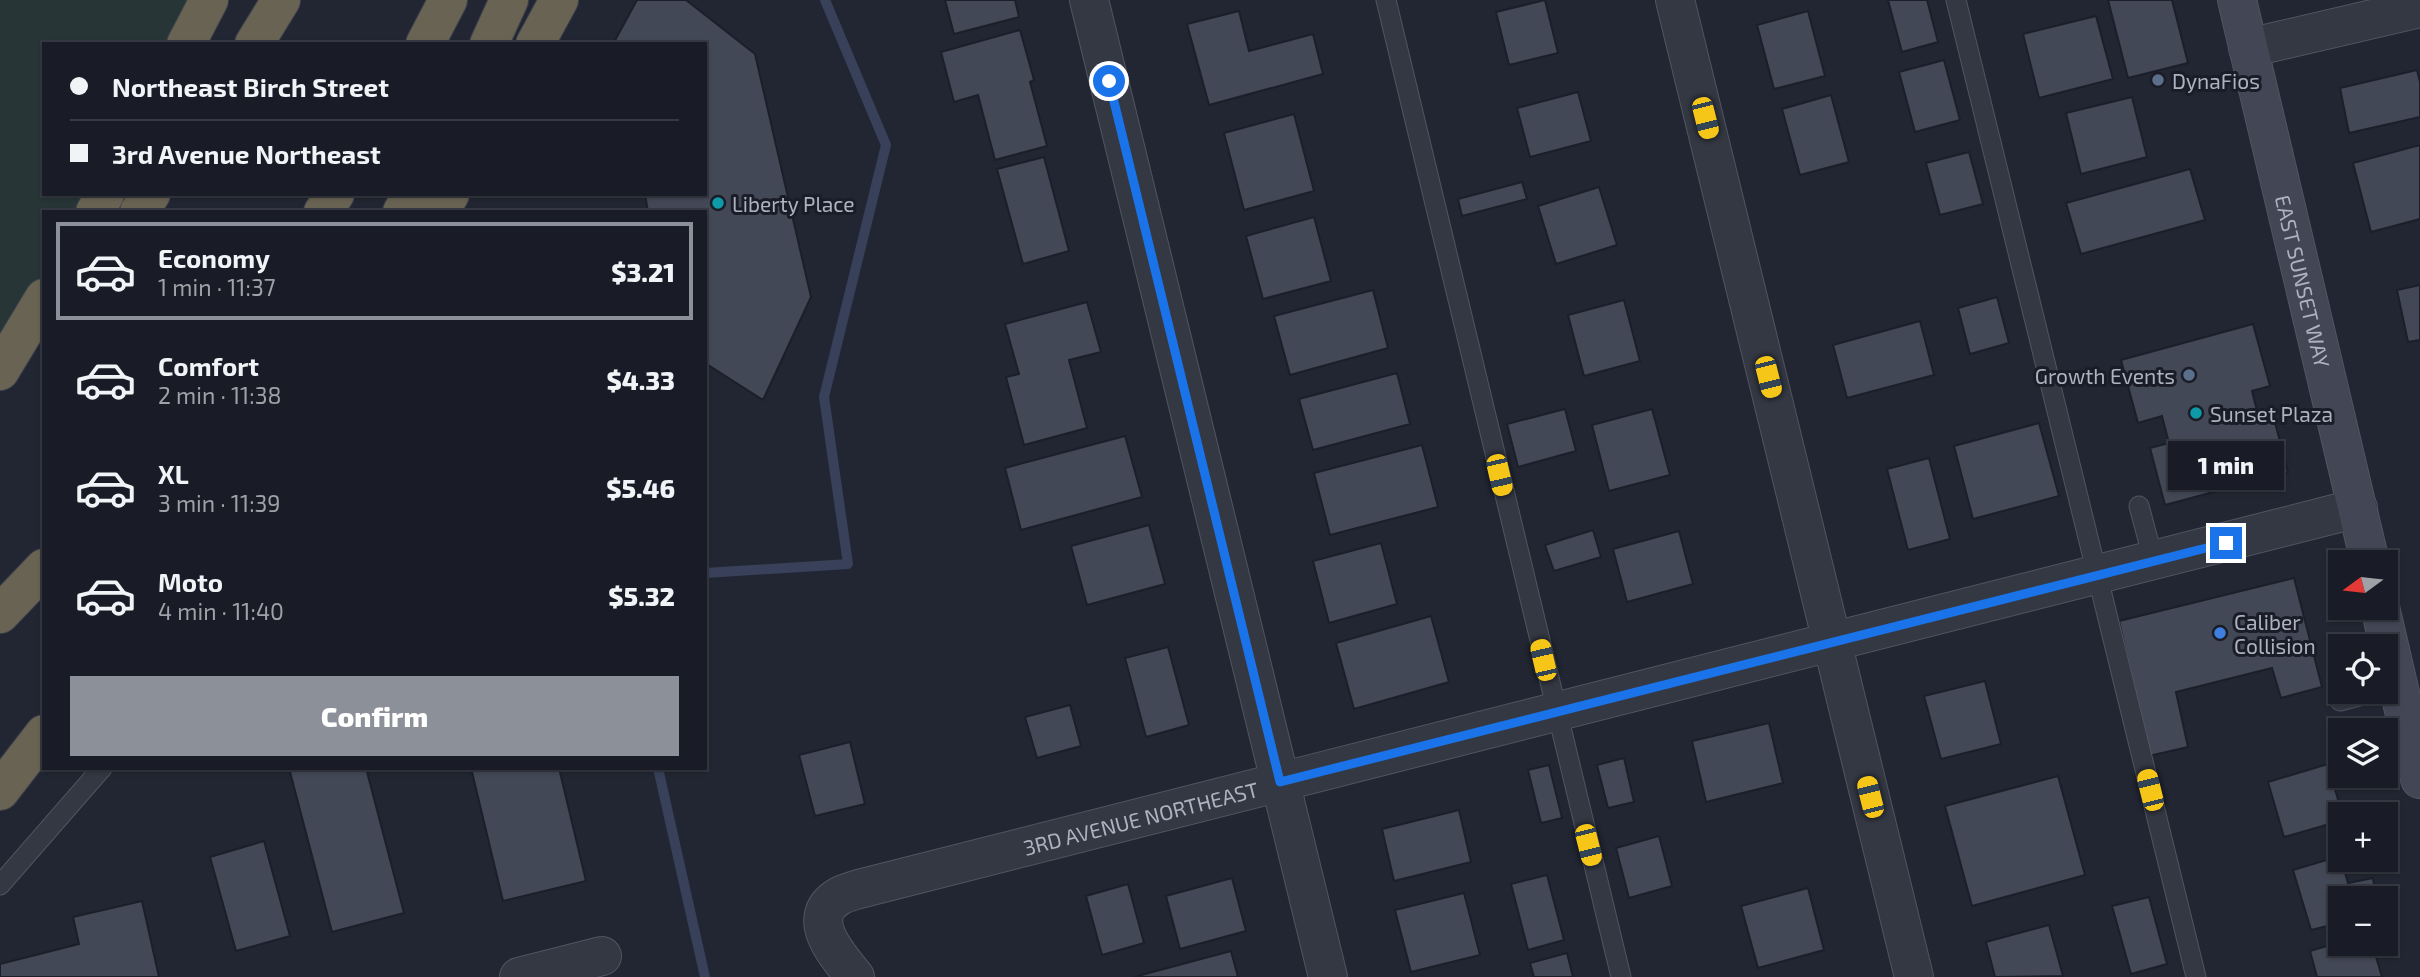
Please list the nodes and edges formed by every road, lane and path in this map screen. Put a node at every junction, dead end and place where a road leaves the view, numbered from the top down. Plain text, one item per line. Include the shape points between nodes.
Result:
1 (209, 0) edge
2 (281, 0) edge
3 (448, 0) edge
4 (509, 0) edge
5 (559, 0) edge
6 (1089, 0) edge
7 (1386, 0) edge
8 (1675, 0) edge
9 (1956, 0) edge
10 (2237, 0) edge
11 (2420, 8) edge
12 (187, 42) edge
13 (255, 42) edge
14 (426, 42) edge
15 (490, 42) edge
16 (537, 42) edge
17 (2248, 48) junction
18 (42, 301) edge
19 (42, 338) edge
20 (0, 371) edge
21 (0, 391) edge
22 (2139, 506) dead end
23 (2358, 508) junction
24 (2367, 550) edge
25 (2154, 562) junction
26 (42, 570) edge
27 (2096, 576) junction
28 (0, 614) edge
29 (1832, 642) junction
30 (2392, 704) edge
31 (1556, 712) junction
32 (42, 728) edge
33 (42, 737) edge
34 (100, 770) edge
35 (0, 774) edge
36 (2420, 779) edge
37 (1280, 782) junction
38 (0, 791) edge
39 (0, 886) edge
40 (602, 956) dead end
41 (519, 977) edge
42 (855, 977) edge
43 (1328, 977) edge
44 (1621, 977) edge
45 (1914, 977) edge
46 (2196, 977) edge

1 - 12 highway
2 - 13 highway
3 - 14 highway
4 - 15 highway
5 - 16 highway
6 - 37 street
7 - 31 lane
8 - 29 street
9 - 27 lane
10 - 17 main road, EAST SUNSET WAY
11 - 17 street
17 - 23 main road, EAST SUNSET WAY
18 - 20 highway
19 - 21 highway
22 - 25 lane
23 - 24 main road, EAST SUNSET WAY
23 - 25 street, 3RD AVENUE NORTHEAST
25 - 27 street, 3RD AVENUE NORTHEAST
26 - 28 highway
27 - 29 street, 3RD AVENUE NORTHEAST
27 - 46 lane
29 - 31 street, 3RD AVENUE NORTHEAST
29 - 45 street
30 - 36 main road
31 - 37 street, 3RD AVENUE NORTHEAST
31 - 44 lane
32 - 35 highway
33 - 38 highway
34 - 39 lane
37 - 42 street, 3RD AVENUE NORTHEAST via 837,897 826,911 824,931 832,950
37 - 43 street
40 - 41 street

